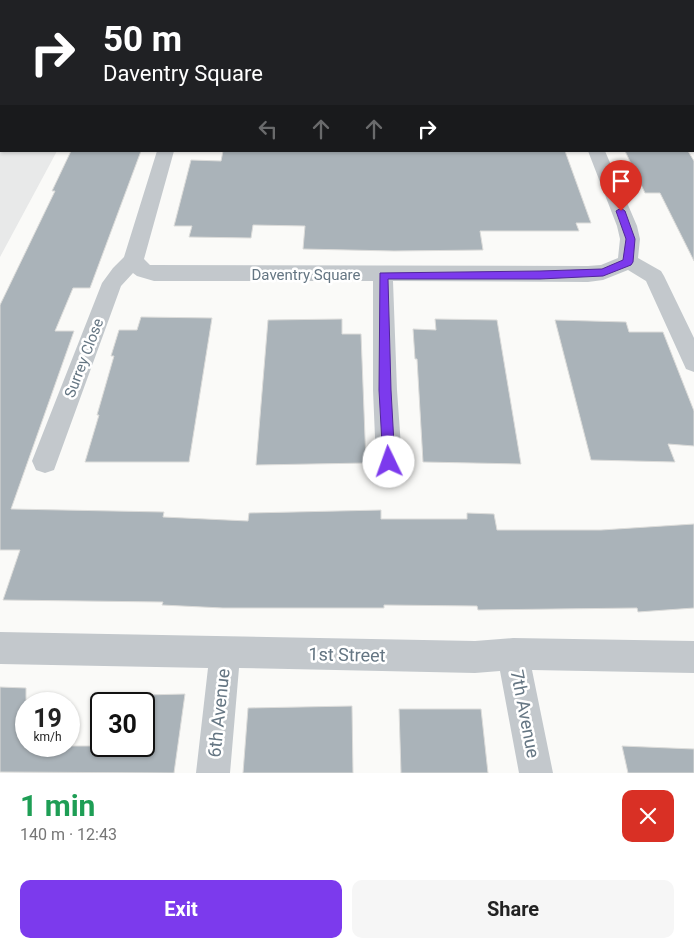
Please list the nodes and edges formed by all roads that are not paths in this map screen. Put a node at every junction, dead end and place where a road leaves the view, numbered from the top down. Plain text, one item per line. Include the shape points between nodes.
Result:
1 (166, 152) edge
2 (596, 152) edge
3 (133, 261) junction
4 (628, 262) junction
5 (384, 275) junction
6 (694, 362) edge
7 (45, 461) dead end
8 (389, 462) dead end
9 (0, 648) edge
10 (226, 653) junction
11 (513, 654) junction
12 (694, 657) edge
13 (213, 773) edge
14 (536, 773) edge

1 - 3 street
2 - 4 street via 627,226 630,239
3 - 5 street, Daventry Square via 144,271 154,273
3 - 7 street, Surrey Close via 112,283
4 - 5 street, Daventry Square via 588,274
4 - 6 street via 654,276
5 - 8 street
9 - 10 street, 1st Street
10 - 11 street, 1st Street via 475,657
10 - 13 street, 6th Avenue
11 - 12 street, 1st Street
11 - 14 street, 7th Avenue

